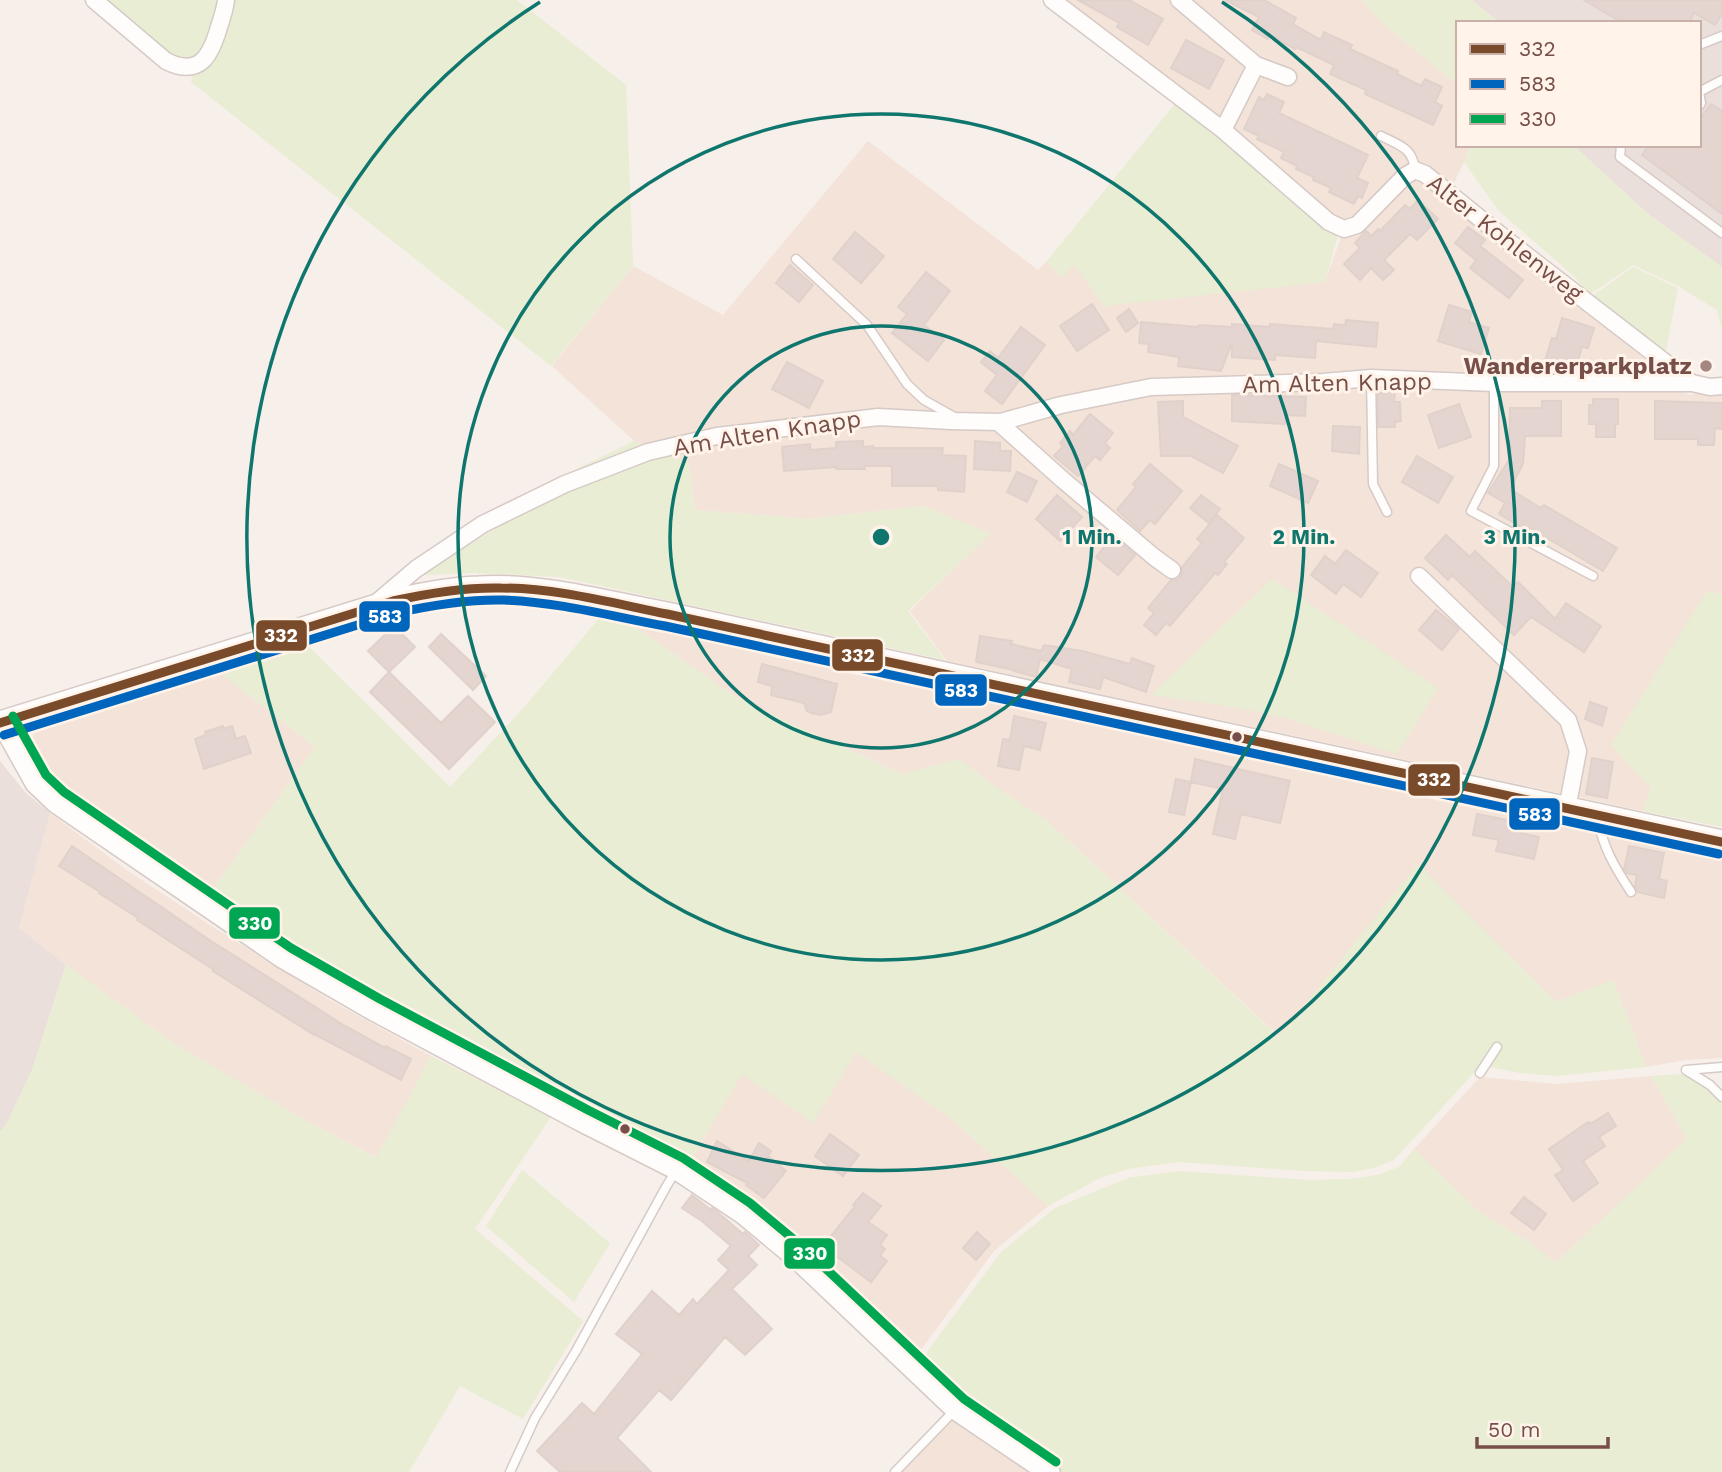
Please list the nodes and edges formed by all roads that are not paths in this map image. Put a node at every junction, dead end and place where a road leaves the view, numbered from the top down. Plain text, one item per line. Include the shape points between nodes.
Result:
1 (94, 0) edge
2 (226, 0) edge
3 (1052, 0) edge
4 (1179, 0) edge
5 (1722, 36) edge
6 (1701, 44) edge
7 (1256, 65) junction
8 (1288, 77) dead end
9 (1722, 80) edge
10 (1701, 91) edge
11 (1223, 130) junction
12 (1381, 136) dead end
13 (1621, 147) edge
14 (1415, 170) junction
15 (1722, 233) edge
16 (796, 259) dead end
17 (1371, 378) junction
18 (1494, 383) junction
19 (1692, 383) junction
20 (1722, 386) edge
21 (963, 422) junction
22 (999, 422) junction
23 (1387, 512) dead end
24 (1172, 570) dead end
25 (1419, 576) dead end
26 (1593, 576) dead end
27 (368, 608) junction
28 (1, 723) edge
29 (1567, 809) junction
30 (1597, 816) junction
31 (1722, 842) edge
32 (1631, 892) dead end
33 (1497, 1047) dead end
34 (1722, 1067) edge
35 (1480, 1073) dead end
36 (1722, 1097) edge
37 (677, 1169) junction
38 (956, 1409) junction
39 (510, 1472) edge
40 (895, 1472) edge
41 (1049, 1472) edge

1 - 2 street via 166,61 184,67 204,61 213,47
3 - 11 street, Alter Kohlenweg
4 - 7 street
5 - 6 lane
7 - 8 street
7 - 11 street
9 - 10 lane
11 - 14 street, Alter Kohlenweg via 1329,222 1344,229 1357,225
12 - 14 lane via 1412,155
13 - 15 lane via 1620,157
14 - 19 street, Alter Kohlenweg
16 - 21 lane via 867,325 907,384 924,400
17 - 18 street, Am Alten Knapp
17 - 22 street, Am Alten Knapp via 1151,387
17 - 23 lane via 1373,484
18 - 19 street, Am Alten Knapp
18 - 26 lane via 1494,466 1471,511
19 - 20 street, Am Alten Knapp
21 - 22 street, Am Alten Knapp
21 - 27 street, Am Alten Knapp via 878,417 717,436 648,452 565,484 483,524
22 - 24 street
25 - 29 street via 1568,720 1578,751
27 - 28 main road
27 - 29 main road via 481,587 537,590
28 - 37 street via 41,790 284,958 398,1024
29 - 30 main road
30 - 31 main road
30 - 32 lane via 1603,842
33 - 35 lane
34 - 36 lane via 1686,1070
37 - 38 street via 774,1238
37 - 39 lane via 535,1418
38 - 40 lane
38 - 41 street

